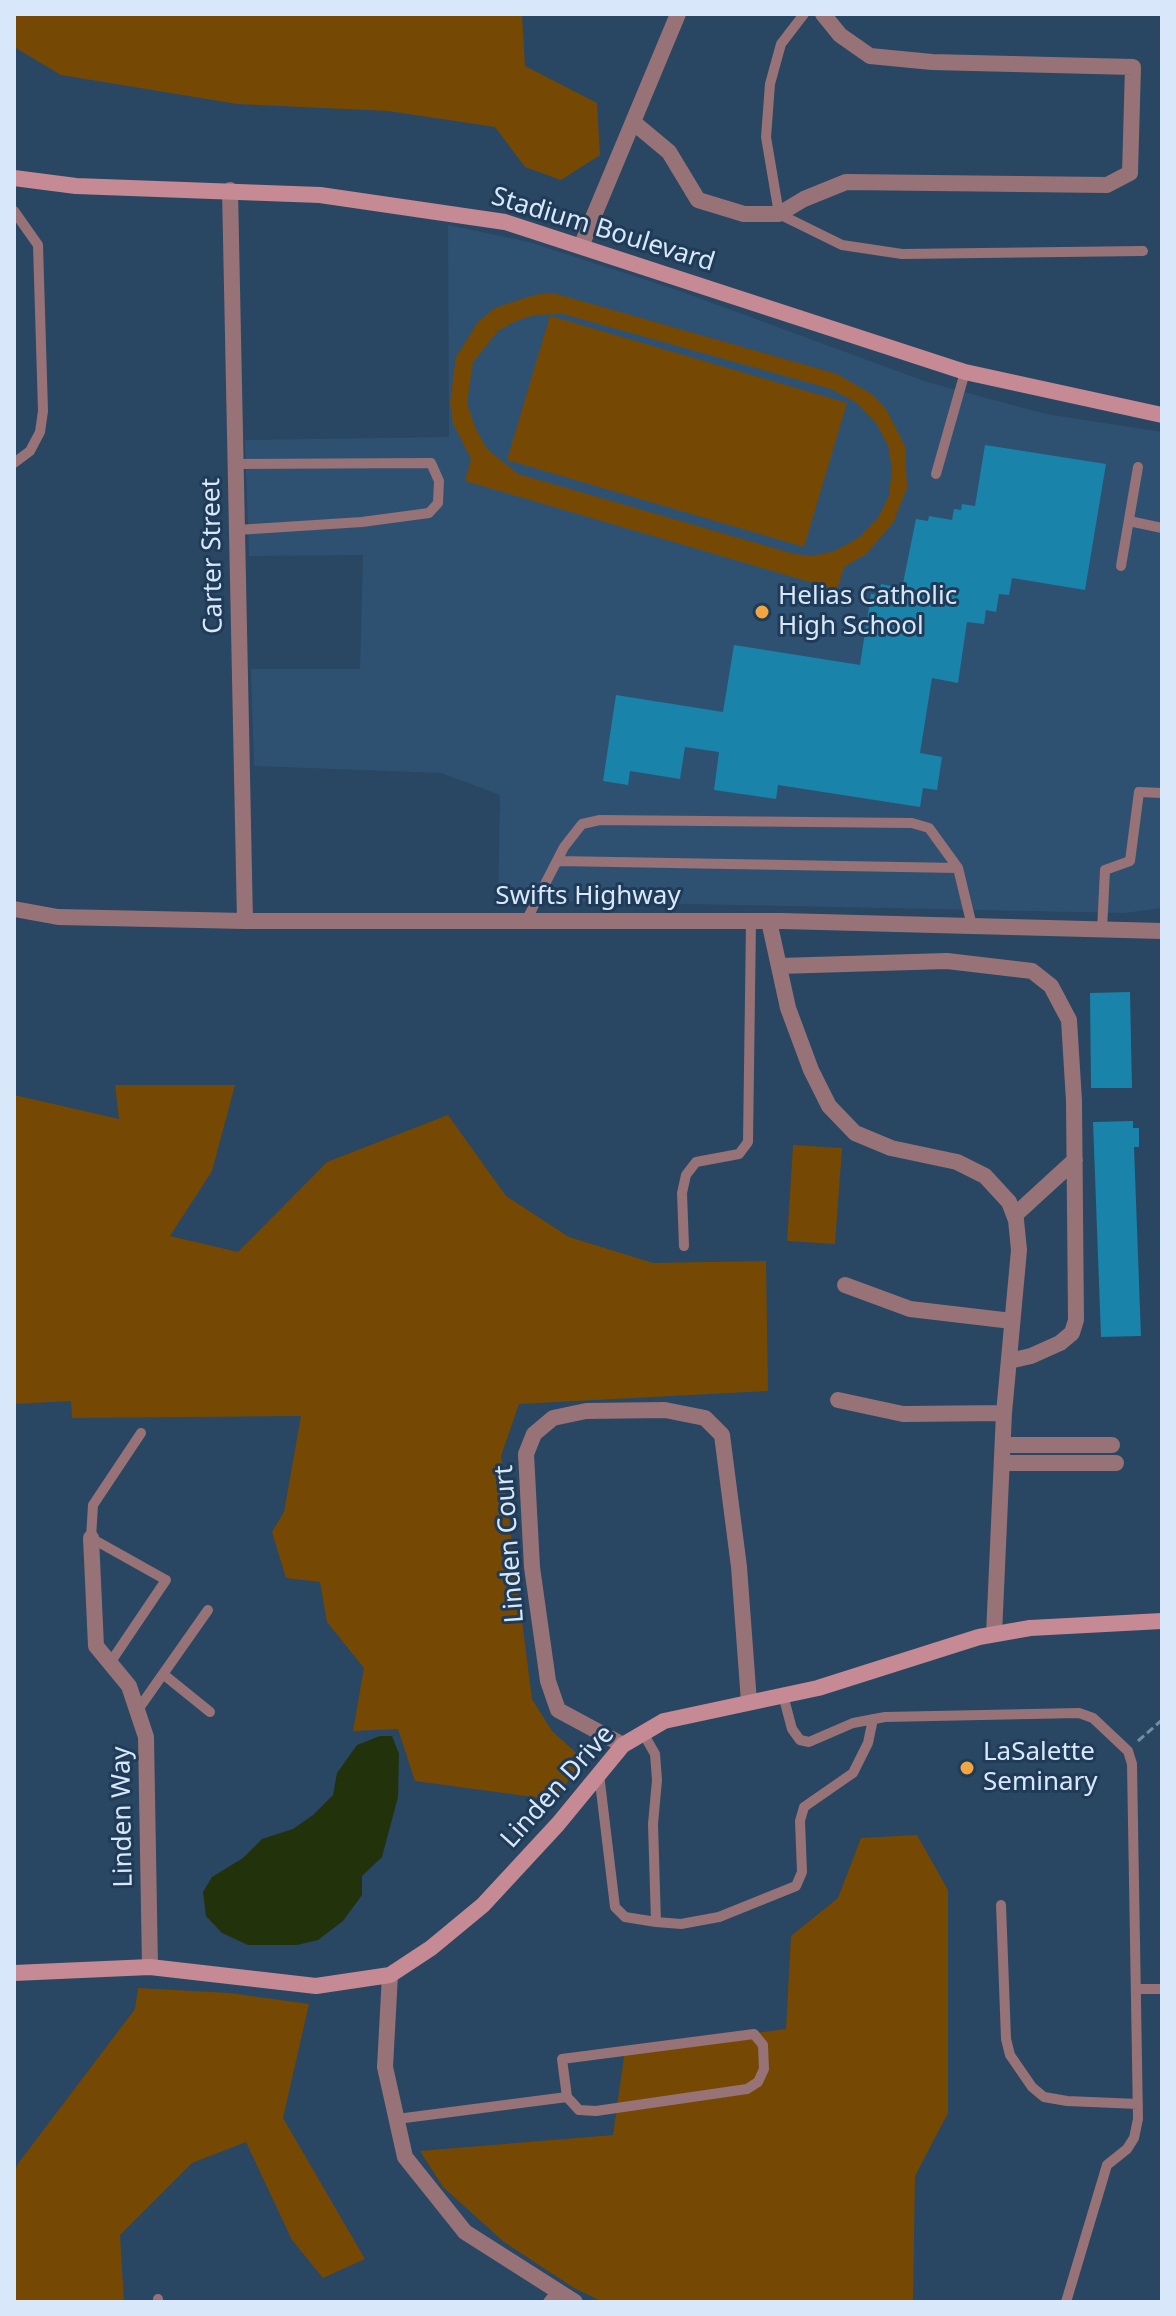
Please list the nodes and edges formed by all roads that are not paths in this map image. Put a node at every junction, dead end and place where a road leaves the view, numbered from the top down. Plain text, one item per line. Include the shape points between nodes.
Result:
1 (678, 14) edge
2 (804, 14) edge
3 (823, 14) edge
4 (633, 122) junction
5 (14, 178) edge
6 (230, 190) junction
7 (14, 211) edge
8 (779, 214) junction
9 (582, 244) junction
10 (1143, 251) dead end
11 (965, 372) junction
12 (1162, 415) edge
13 (14, 463) edge
14 (236, 464) junction
15 (1138, 467) dead end
16 (936, 474) dead end
17 (1129, 521) junction
18 (1162, 528) edge
19 (237, 530) junction
20 (1121, 566) dead end
21 (1162, 793) edge
22 (557, 861) junction
23 (958, 868) junction
24 (14, 909) edge
25 (245, 921) junction
26 (526, 921) junction
27 (751, 921) junction
28 (769, 921) junction
29 (972, 926) junction
30 (1102, 930) junction
31 (1162, 931) edge
32 (779, 966) junction
33 (1075, 1160) junction
34 (1015, 1215) junction
35 (684, 1246) dead end
36 (845, 1285) dead end
37 (1012, 1321) junction
38 (1009, 1361) junction
39 (838, 1400) dead end
40 (1004, 1413) junction
41 (141, 1433) dead end
42 (1003, 1445) junction
43 (1112, 1445) dead end
44 (1002, 1463) junction
45 (1116, 1463) dead end
46 (91, 1538) junction
47 (208, 1610) dead end
48 (1162, 1621) edge
49 (994, 1634) junction
50 (110, 1663) junction
51 (163, 1674) junction
52 (783, 1695) junction
53 (749, 1702) junction
54 (137, 1711) junction
55 (210, 1712) dead end
56 (873, 1719) junction
57 (643, 1733) junction
58 (623, 1745) junction
59 (599, 1774) junction
60 (1001, 1905) dead end
61 (656, 1922) junction
62 (150, 1967) junction
63 (14, 1973) edge
64 (390, 1975) junction
65 (1136, 1989) junction
66 (1162, 1989) edge
67 (567, 2097) junction
68 (1138, 2104) junction
69 (397, 2119) junction
70 (552, 2297) edge
71 (575, 2302) edge
72 (1066, 2302) edge

1 - 4 street
2 - 8 lane via 781,44 770,84 766,137
3 - 8 street via 840,35 870,56 1133,67 1130,173 1107,185 846,182
4 - 8 street via 669,152 698,200 744,214
4 - 9 street
5 - 6 street, Stadium Boulevard via 76,186
6 - 9 street, Stadium Boulevard via 400,205 505,222
6 - 14 street, Carter Street
7 - 13 lane via 38,245 43,411 30,451
8 - 10 lane via 842,245 902,254
9 - 11 street, Stadium Boulevard
11 - 12 street, Stadium Boulevard
11 - 16 lane
14 - 19 street, Carter Street
14 - 19 lane via 431,463 438,473 439,496 436,509 425,514
15 - 17 lane
17 - 18 lane
17 - 20 lane
19 - 25 street, Carter Street
21 - 30 lane via 1139,792 1130,861 1105,870
22 - 23 lane
22 - 23 lane via 582,824 600,820 912,823 929,828
22 - 26 lane
23 - 29 lane
24 - 25 street, Swifts Highway via 58,917
25 - 26 street, Swifts Highway
26 - 27 street, Swifts Highway
27 - 28 street, Swifts Highway
27 - 35 lane via 748,1142 739,1154 696,1162 686,1175
28 - 29 street, Swifts Highway
28 - 32 street
29 - 30 street, Swifts Highway
30 - 31 street, Swifts Highway
32 - 33 street via 947,961 1032,971 1051,986 1069,1020
32 - 34 street via 788,1008 829,1106 855,1133 891,1148 957,1162 985,1176
33 - 34 street
33 - 38 street via 1072,1333 1031,1356
34 - 37 street via 1019,1250
36 - 37 street via 910,1309
37 - 38 street
38 - 40 street
39 - 40 street via 903,1414
40 - 42 street
41 - 46 lane via 93,1505
42 - 43 street
42 - 44 street
44 - 45 street
44 - 49 street
46 - 50 street, Linden Way via 96,1646
46 - 50 lane via 166,1580
47 - 51 lane
48 - 49 street, Linden Drive
49 - 52 street, Linden Drive
50 - 54 street, Linden Way via 129,1686
51 - 54 lane
51 - 55 lane
52 - 53 street, Linden Drive
52 - 56 lane via 800,1740 809,1742
53 - 57 street, Linden Drive via 664,1721
53 - 58 street, Linden Court via 722,1435 705,1418 665,1410 586,1411 553,1418 534,1434 526,1454 532,1567 548,1681 558,1710
54 - 62 street, Linden Way via 146,1737
56 - 61 lane via 853,1773 804,1807 802,1872 796,1886 719,1917
56 - 65 lane via 1079,1713 1093,1718 1128,1751
57 - 58 street, Linden Drive
57 - 61 lane via 655,1754 657,1780
58 - 59 street, Linden Drive
59 - 61 lane via 615,1907 625,1917
59 - 64 street, Linden Drive via 483,1905
60 - 68 lane via 1006,2039 1010,2055 1032,2087 1044,2097 1067,2101
62 - 63 street, Linden Drive
62 - 64 street, Linden Drive via 316,1986
64 - 69 street via 385,2067
65 - 66 lane
65 - 68 lane
67 - 67 lane via 579,2110 596,2111 747,2089 764,2069 763,2045 754,2034 562,2059
67 - 69 lane
68 - 72 lane via 1134,2138 1107,2165
69 - 70 street via 405,2157 465,2232
70 - 71 street

